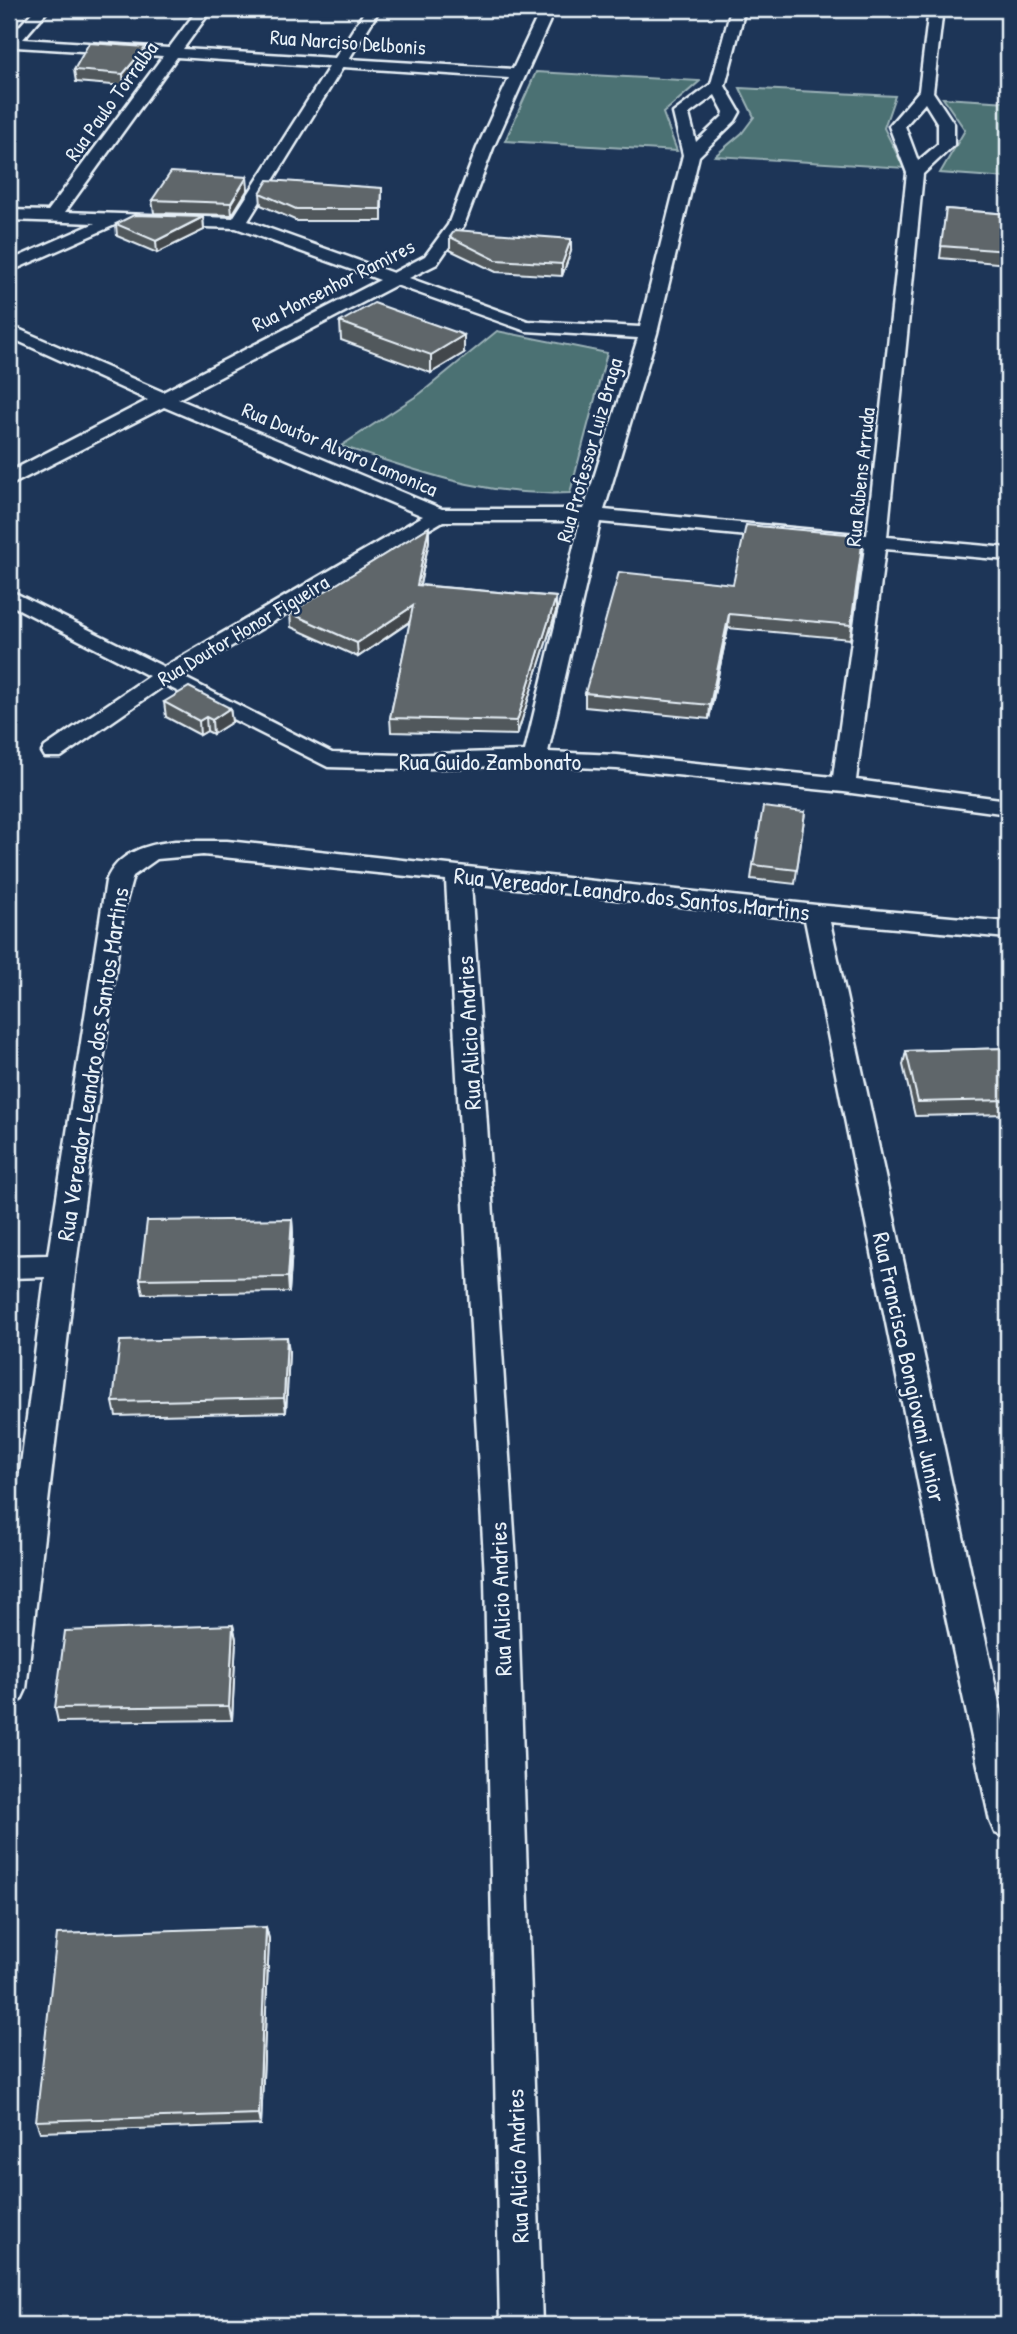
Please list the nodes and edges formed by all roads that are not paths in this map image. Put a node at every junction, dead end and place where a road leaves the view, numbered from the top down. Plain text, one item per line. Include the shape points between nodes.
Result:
1 (42, 9) edge
2 (205, 9) edge
3 (373, 9) edge
4 (548, 9) edge
5 (738, 9) edge
6 (936, 9) edge
7 (10, 43) edge
8 (173, 51) junction
9 (341, 62) junction
10 (517, 74) junction
11 (718, 86) junction
12 (926, 92) junction
13 (688, 106) junction
14 (728, 118) junction
15 (900, 121) junction
16 (946, 124) junction
17 (681, 125) junction
18 (901, 142) junction
19 (946, 145) junction
20 (691, 155) junction
21 (915, 173) junction
22 (9, 215) edge
23 (52, 218) junction
24 (114, 221) junction
25 (238, 223) junction
26 (9, 267) edge
27 (393, 279) junction
28 (9, 330) edge
29 (648, 333) junction
30 (162, 399) junction
31 (9, 480) edge
32 (439, 514) junction
33 (592, 514) junction
34 (876, 542) junction
35 (1008, 554) edge
36 (9, 596) edge
37 (164, 676) junction
38 (52, 752) dead end
39 (535, 758) junction
40 (844, 785) junction
41 (1008, 807) edge
42 (458, 874) junction
43 (816, 913) junction
44 (1008, 930) edge
45 (61, 1265) junction
46 (9, 1267) edge
47 (9, 1689) edge
48 (1008, 1821) edge
49 (521, 2325) edge

1 - 7 street
2 - 8 street, Rua Paulo Torralba
3 - 9 street
4 - 10 street, Rua Monsenhor Ramires
5 - 11 street
6 - 12 street
7 - 8 street, Rua Narciso Delbonis
8 - 9 street, Rua Narciso Delbonis
8 - 23 street, Rua Paulo Torralba
9 - 10 street, Rua Narciso Delbonis
9 - 25 street
10 - 27 street, Rua Monsenhor Ramires via 456,225 431,260
11 - 13 street
11 - 14 street
12 - 15 street
12 - 16 street
13 - 14 street via 712,106
13 - 17 street via 681,113
14 - 17 street
14 - 20 street
15 - 16 street
15 - 18 street
16 - 19 street
17 - 20 street
18 - 19 street
18 - 21 street
19 - 21 street
20 - 29 street, Rua Professor Luiz Braga
21 - 34 street, Rua Rubens Arruda
22 - 23 street
23 - 24 street
24 - 25 street
24 - 26 street
25 - 27 street
27 - 29 street via 526,326
27 - 30 street, Rua Monsenhor Ramires
28 - 30 street, Rua Doutor Alvaro Lamonica
29 - 33 street, Rua Professor Luiz Braga
30 - 31 street, Rua Monsenhor Ramires
30 - 32 street, Rua Doutor Alvaro Lamonica
32 - 33 street, Rua Doutor Alvaro Lamonica
32 - 37 street, Rua Doutor Honor Figueira
33 - 34 street, Rua Doutor Alvaro Lamonica
33 - 39 street, Rua Professor Luiz Braga
34 - 35 street, Rua Doutor Alvaro Lamonica
34 - 40 street, Rua Rubens Arruda
36 - 37 street, Rua Guido Zambonato
37 - 38 street, Rua Doutor Honor Figueira
37 - 39 street, Rua Guido Zambonato via 328,760
39 - 40 street, Rua Guido Zambonato
40 - 41 street, Rua Guido Zambonato
42 - 43 street, Rua Vereador Leandro dos Santos Martins
42 - 45 street, Rua Vereador Leandro dos Santos Martins via 227,848 156,852 127,865 111,912
42 - 49 street, Rua Alicio Andries via 501,1577
43 - 44 street, Rua Vereador Leandro dos Santos Martins
43 - 48 street, Rua Francisco Bongiovani Junior
45 - 46 street
45 - 47 street, Rua Vereador Leandro dos Santos Martins

